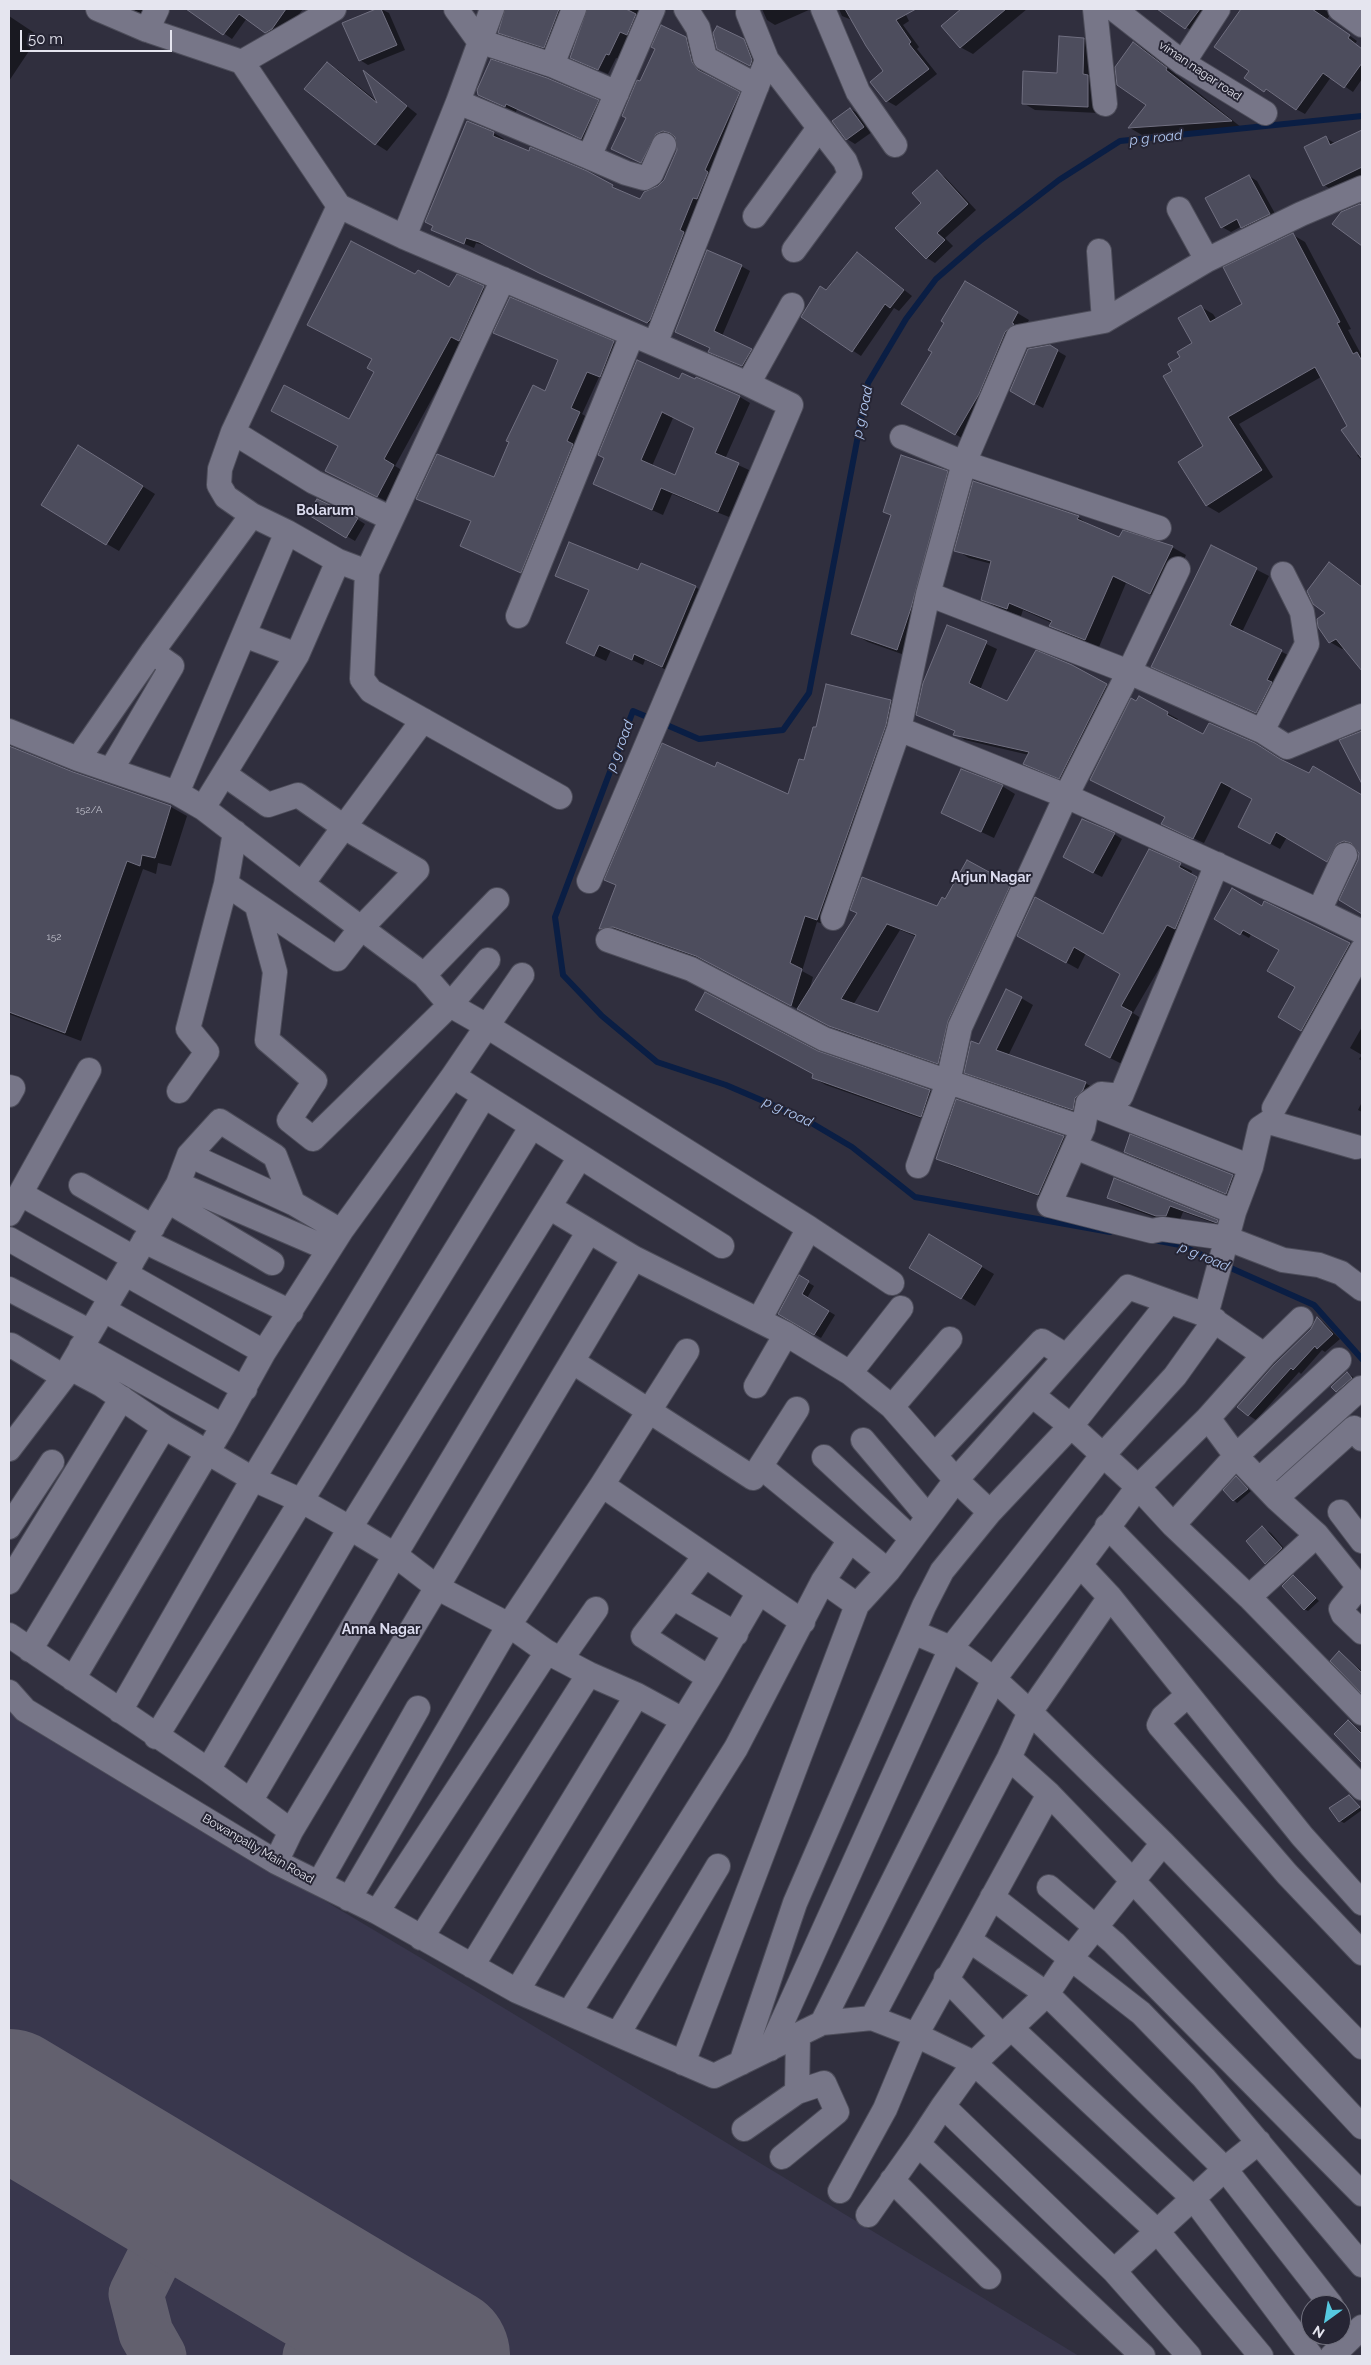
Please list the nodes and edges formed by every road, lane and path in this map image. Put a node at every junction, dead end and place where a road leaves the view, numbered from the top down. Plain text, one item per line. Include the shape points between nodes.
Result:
1 (98, 9) edge
2 (157, 9) edge
3 (334, 9) edge
4 (456, 9) edge
5 (492, 9) edge
6 (574, 9) edge
7 (653, 9) edge
8 (686, 9) edge
9 (823, 9) edge
10 (1095, 9) edge
11 (1114, 9) edge
12 (1218, 9) edge
13 (1340, 9) edge
14 (748, 13) dead end
15 (1362, 25) edge
16 (147, 30) junction
17 (479, 41) junction
18 (767, 60) junction
19 (242, 62) junction
20 (1183, 63) junction
21 (552, 65) junction
22 (757, 86) junction
23 (617, 93) junction
24 (458, 102) junction
25 (1105, 104) dead end
26 (1265, 113) dead end
27 (819, 128) junction
28 (664, 145) dead end
29 (895, 146) dead end
30 (589, 157) junction
31 (1362, 188) edge
32 (339, 206) junction
33 (1179, 210) dead end
34 (755, 216) dead end
35 (404, 237) junction
36 (794, 250) dead end
37 (1099, 250) dead end
38 (1208, 260) junction
39 (503, 279) junction
40 (792, 305) dead end
41 (1104, 321) junction
42 (632, 335) junction
43 (655, 344) junction
44 (748, 384) junction
45 (234, 432) junction
46 (902, 437) dead end
47 (964, 464) junction
48 (252, 516) junction
49 (390, 518) junction
50 (1159, 528) dead end
51 (287, 532) junction
52 (338, 561) junction
53 (1178, 569) dead end
54 (367, 572) junction
55 (1283, 574) dead end
56 (928, 594) junction
57 (518, 616) dead end
58 (244, 635) junction
59 (152, 652) junction
60 (297, 655) junction
61 (1129, 672) junction
62 (1362, 716) edge
63 (423, 720) junction
64 (900, 729) junction
65 (9, 731) edge
66 (1262, 731) junction
67 (78, 759) junction
68 (111, 770) junction
69 (224, 774) junction
70 (177, 793) junction
71 (1066, 796) junction
72 (560, 797) dead end
73 (202, 808) junction
74 (344, 827) junction
75 (235, 832) junction
76 (1345, 855) dead end
77 (1217, 864) junction
78 (589, 881) dead end
79 (226, 884) junction
80 (302, 884) junction
81 (497, 900) dead end
82 (256, 906) junction
83 (1319, 911) junction
84 (834, 918) dead end
85 (362, 927) junction
86 (1362, 932) edge
87 (608, 940) dead end
88 (1362, 950) edge
89 (488, 960) dead end
90 (424, 975) junction
91 (522, 975) dead end
92 (450, 1005) junction
93 (487, 1026) junction
94 (89, 1070) dead end
95 (453, 1076) junction
96 (948, 1082) junction
97 (9, 1087) edge
98 (179, 1092) dead end
99 (9, 1095) edge
100 (484, 1096) junction
101 (1088, 1103) junction
102 (1274, 1108) dead end
103 (532, 1126) junction
104 (1079, 1138) junction
105 (1356, 1147) dead end
106 (189, 1155) junction
107 (580, 1157) junction
108 (918, 1166) dead end
109 (1251, 1167) junction
110 (80, 1185) dead end
111 (173, 1193) junction
112 (293, 1203) junction
113 (15, 1204) edge
114 (550, 1206) junction
115 (1234, 1212) junction
116 (809, 1228) junction
117 (589, 1231) junction
118 (9, 1239) edge
119 (335, 1240) junction
120 (1226, 1240) junction
121 (144, 1242) junction
122 (722, 1246) dead end
123 (634, 1258) junction
124 (272, 1263) dead end
125 (892, 1283) dead end
126 (9, 1289) edge
127 (1362, 1289) edge
128 (111, 1297) junction
129 (1169, 1302) junction
130 (901, 1308) dead end
131 (291, 1312) junction
132 (1211, 1318) junction
133 (1302, 1318) dead end
134 (759, 1320) junction
135 (786, 1334) junction
136 (85, 1339) junction
137 (950, 1339) dead end
138 (9, 1347) edge
139 (687, 1351) dead end
140 (264, 1352) junction
141 (1264, 1355) junction
142 (1066, 1356) junction
143 (1339, 1360) dead end
144 (573, 1362) junction
145 (850, 1373) junction
146 (64, 1376) junction
147 (756, 1386) dead end
148 (1361, 1388) edge
149 (245, 1389) junction
150 (1032, 1395) junction
151 (122, 1398) junction
152 (892, 1407) junction
153 (797, 1409) dead end
154 (648, 1410) junction
155 (1208, 1418) junction
156 (223, 1426) junction
157 (1071, 1426) junction
158 (164, 1427) junction
159 (1362, 1439) edge
160 (863, 1440) dead end
161 (9, 1449) edge
162 (208, 1451) junction
163 (935, 1455) junction
164 (1102, 1456) junction
165 (1236, 1456) junction
166 (824, 1457) dead end
167 (52, 1462) dead end
168 (761, 1467) junction
169 (253, 1479) junction
170 (1260, 1479) junction
171 (956, 1480) junction
172 (602, 1485) junction
173 (1138, 1487) junction
174 (1276, 1498) junction
175 (302, 1501) junction
176 (990, 1512) junction
177 (1340, 1512) dead end
178 (928, 1517) junction
179 (1173, 1525) junction
180 (1108, 1526) junction
181 (9, 1527) edge
182 (350, 1528) junction
183 (1317, 1535) junction
184 (912, 1539) junction
185 (850, 1540) junction
186 (1362, 1541) edge
187 (395, 1555) junction
188 (705, 1556) junction
189 (1080, 1565) junction
190 (888, 1572) junction
191 (823, 1581) junction
192 (9, 1582) edge
193 (1361, 1586) edge
194 (438, 1588) junction
195 (759, 1592) junction
196 (1110, 1597) junction
197 (1249, 1597) junction
198 (674, 1598) junction
199 (857, 1605) junction
200 (596, 1609) dead end
201 (803, 1622) junction
202 (509, 1625) junction
203 (912, 1632) junction
204 (1362, 1632) edge
205 (736, 1634) junction
206 (9, 1635) edge
207 (951, 1648) junction
208 (30, 1650) junction
209 (554, 1656) junction
210 (590, 1674) junction
211 (709, 1678) junction
212 (994, 1679) junction
213 (73, 1680) junction
214 (9, 1692) edge
215 (637, 1695) junction
216 (1188, 1695) junction
217 (418, 1708) dead end
218 (120, 1711) junction
219 (1030, 1712) junction
220 (1362, 1713) edge
221 (683, 1720) junction
222 (156, 1737) junction
223 (1010, 1758) junction
224 (208, 1770) junction
225 (1362, 1788) edge
226 (1049, 1794) junction
227 (251, 1800) junction
228 (291, 1831) junction
229 (1163, 1843) junction
230 (276, 1862) junction
231 (718, 1866) dead end
232 (1132, 1880) junction
233 (318, 1884) junction
234 (1049, 1887) dead end
235 (992, 1897) junction
236 (349, 1899) junction
237 (1362, 1903) edge
238 (377, 1912) junction
239 (1096, 1927) junction
240 (421, 1938) junction
241 (969, 1940) junction
242 (1362, 1954) edge
243 (1071, 1958) junction
244 (472, 1966) junction
245 (946, 1978) junction
246 (517, 1991) junction
247 (1047, 1994) junction
248 (569, 2013) junction
249 (872, 2018) junction
250 (822, 2023) junction
251 (618, 2034) junction
252 (798, 2035) junction
253 (916, 2035) junction
254 (1002, 2036) junction
255 (1362, 2046) edge
256 (770, 2049) junction
257 (683, 2063) junction
258 (741, 2063) junction
259 (974, 2063) junction
260 (797, 2092) junction
261 (943, 2106) junction
262 (1362, 2127) edge
263 (744, 2129) dead end
264 (1259, 2142) junction
265 (918, 2144) junction
266 (782, 2157) dead end
267 (1225, 2169) junction
268 (892, 2180) junction
269 (840, 2191) dead end
270 (1362, 2194) edge
271 (1193, 2198) junction
272 (868, 2215) dead end
273 (1157, 2231) junction
274 (1362, 2265) edge
275 (1114, 2271) junction
276 (989, 2277) dead end
277 (1323, 2295) edge
278 (1355, 2330) edge
279 (1144, 2356) edge
280 (1188, 2356) edge
281 (1261, 2356) edge
282 (1311, 2356) edge
283 (1332, 2356) edge

1 - 16 street
2 - 16 street
3 - 19 street
4 - 17 street
5 - 17 street
6 - 21 street
7 - 23 street
8 - 22 street via 698,28 704,58
9 - 29 street via 858,92
10 - 25 street
11 - 20 street, viman nagar road
12 - 20 street
13 - 15 street
14 - 18 street
16 - 19 street
17 - 21 street
17 - 24 street
18 - 22 street
18 - 27 street
19 - 32 street
20 - 26 street, viman nagar road
21 - 23 street
22 - 43 street
23 - 30 street
24 - 30 street
24 - 35 street
27 - 34 street
27 - 36 street via 845,161 850,174
28 - 30 street via 651,174 644,178
31 - 38 street
32 - 35 street
32 - 45 street
33 - 38 street
35 - 39 street
37 - 41 street
38 - 41 street
39 - 42 street
39 - 49 street
40 - 44 street
41 - 47 street via 1018,337
42 - 43 street
42 - 57 street
43 - 44 street
44 - 78 street via 791,405
45 - 48 street via 220,469 220,486 226,497
45 - 49 street via 314,482
46 - 47 street
47 - 50 street
47 - 56 street
48 - 51 street
48 - 59 street
49 - 54 street
51 - 52 street
51 - 58 street
52 - 54 street
52 - 60 street
53 - 61 street
54 - 63 street via 362,678 371,690
55 - 66 street via 1302,612 1307,644
56 - 61 street
56 - 64 street
58 - 60 street
58 - 70 street
59 - 67 street
59 - 68 street via 172,666
60 - 69 street
61 - 66 street
61 - 71 street
62 - 66 street via 1288,747
63 - 72 street
63 - 74 street
64 - 71 street
64 - 84 street
65 - 67 street
67 - 68 street
68 - 70 street
69 - 73 street
69 - 74 street via 268,805 298,795
70 - 73 street
71 - 77 street
71 - 96 street via 960,1027
73 - 75 street
74 - 80 street
74 - 85 street via 417,870
75 - 79 street
75 - 80 street
76 - 83 street
77 - 83 street
77 - 101 street via 1121,1096 1102,1094
79 - 82 street
79 - 98 street via 188,1029 207,1052
80 - 85 street
81 - 90 street
82 - 85 street via 337,960
82 - 92 street via 275,972 268,1040 315,1081 289,1120 313,1140
83 - 86 street
85 - 90 street
87 - 96 street via 691,969 824,1039
88 - 102 street
89 - 92 street
90 - 92 street
91 - 93 street
92 - 93 street
93 - 95 street
93 - 116 street
94 - 113 street
95 - 100 street
95 - 119 street
96 - 104 street
96 - 108 street
97 - 99 street via 13,1088
100 - 103 street
100 - 169 street
101 - 104 street
101 - 109 street
103 - 107 street
103 - 175 street
104 - 115 street
104 - 120 street via 1049,1205 1152,1231 1162,1229
105 - 109 street via 1269,1122 1260,1128
106 - 111 street
106 - 112 street
106 - 112 street via 220,1121 275,1156
107 - 114 street
107 - 122 street
109 - 115 street
110 - 121 street
111 - 119 street
111 - 121 street
111 - 124 street
112 - 119 street
113 - 121 street
114 - 117 street
114 - 182 street
115 - 120 street
116 - 125 street
116 - 134 street
117 - 123 street
117 - 187 street
118 - 128 street
119 - 131 street
120 - 127 street via 1283,1260 1319,1265 1341,1273
120 - 132 street via 1213,1288
121 - 128 street
121 - 131 street
121 - 140 street via 126,1274
123 - 134 street
123 - 144 street
126 - 136 street
128 - 136 street
128 - 149 street via 104,1310
129 - 132 street
129 - 142 street via 1128,1287
129 - 157 street
130 - 145 street
131 - 140 street
132 - 141 street
132 - 164 street via 1175,1376
133 - 141 street
134 - 135 street
135 - 145 street
135 - 147 street
136 - 146 street
136 - 156 street
137 - 152 street
138 - 146 street via 11,1345
139 - 154 street
140 - 149 street
141 - 155 street
142 - 150 street
142 - 163 street via 1042,1341
143 - 165 street
144 - 154 street
144 - 194 street
145 - 152 street
146 - 151 street via 70,1368
146 - 161 street
148 - 170 street
149 - 156 street
150 - 157 street
150 - 171 street
151 - 158 street
151 - 192 street
152 - 163 street
153 - 168 street
154 - 168 street via 753,1478
154 - 172 street
155 - 165 street
155 - 173 street
156 - 162 street
157 - 164 street
157 - 176 street
158 - 162 street
158 - 208 street
159 - 174 street via 1354,1428
160 - 178 street
162 - 169 street
162 - 213 street
163 - 171 street
164 - 173 street
164 - 207 street
165 - 170 street
165 - 179 street
166 - 184 street
167 - 181 street
168 - 185 street
169 - 175 street
169 - 218 street
170 - 174 street
171 - 176 street
171 - 178 street
172 - 188 street
172 - 202 street
173 - 179 street
173 - 180 street
174 - 183 street
175 - 182 street
175 - 222 street
176 - 203 street via 942,1571
177 - 186 street
178 - 184 street
179 - 197 street
180 - 189 street
180 - 225 street
182 - 187 street
182 - 224 street
183 - 193 street
183 - 197 street
184 - 190 street
185 - 190 street
185 - 191 street
187 - 194 street
187 - 227 street
188 - 195 street
188 - 198 street
189 - 196 street
189 - 212 street
190 - 199 street
191 - 199 street
191 - 201 street
193 - 204 street via 1340,1609
194 - 202 street
194 - 228 street
195 - 201 street
195 - 205 street
196 - 216 street
196 - 219 street
197 - 220 street
198 - 205 street
198 - 211 street via 643,1636
199 - 257 street
200 - 209 street
201 - 248 street via 736,1748
202 - 209 street
202 - 236 street
203 - 207 street
203 - 258 street via 795,1903
205 - 211 street
206 - 208 street
207 - 212 street
207 - 256 street
208 - 213 street
209 - 210 street
209 - 238 street
210 - 215 street
210 - 240 street
211 - 221 street
212 - 219 street
212 - 250 street
213 - 218 street
214 - 230 street, Bowanpally Main Road via 25,1710
215 - 221 street
215 - 244 street
216 - 237 street via 1302,1836
216 - 242 street via 1163,1717 1159,1725 1287,1874
217 - 233 street
218 - 222 street
219 - 223 street
219 - 229 street
221 - 246 street
222 - 224 street
223 - 226 street
223 - 249 street
224 - 227 street
226 - 232 street
226 - 235 street
227 - 228 street
228 - 230 street
229 - 232 street
229 - 255 street
230 - 233 street, Bowanpally Main Road
231 - 251 street
232 - 239 street
232 - 262 street
233 - 236 street, Bowanpally Main Road
234 - 239 street
235 - 241 street
235 - 243 street
236 - 238 street, Bowanpally Main Road
238 - 240 street, Bowanpally Main Road
239 - 243 street
239 - 270 street
240 - 244 street, Bowanpally Main Road
241 - 245 street
241 - 247 street
243 - 247 street
243 - 264 street via 1141,2013 1204,2078
244 - 246 street, Bowanpally Main Road
245 - 253 street
245 - 254 street
246 - 248 street, Bowanpally Main Road
247 - 254 street
247 - 267 street
248 - 251 street, Bowanpally Main Road
249 - 250 street
249 - 253 street
250 - 252 street, Bowanpally Main Road
251 - 257 street, Bowanpally Main Road
252 - 256 street, Bowanpally Main Road
252 - 260 street
253 - 259 street
253 - 269 street via 885,2109
254 - 259 street
254 - 271 street via 1011,2028
256 - 258 street, Bowanpally Main Road
257 - 258 street, Bowanpally Main Road via 714,2076
259 - 261 street
259 - 273 street
260 - 263 street
260 - 266 street via 824,2082 837,2112
261 - 265 street
261 - 275 street
264 - 267 street
264 - 274 street
265 - 268 street
265 - 279 street
267 - 271 street
267 - 277 street
268 - 272 street
268 - 276 street
271 - 273 street
271 - 282 street
273 - 275 street
273 - 281 street
275 - 280 street
278 - 283 street

